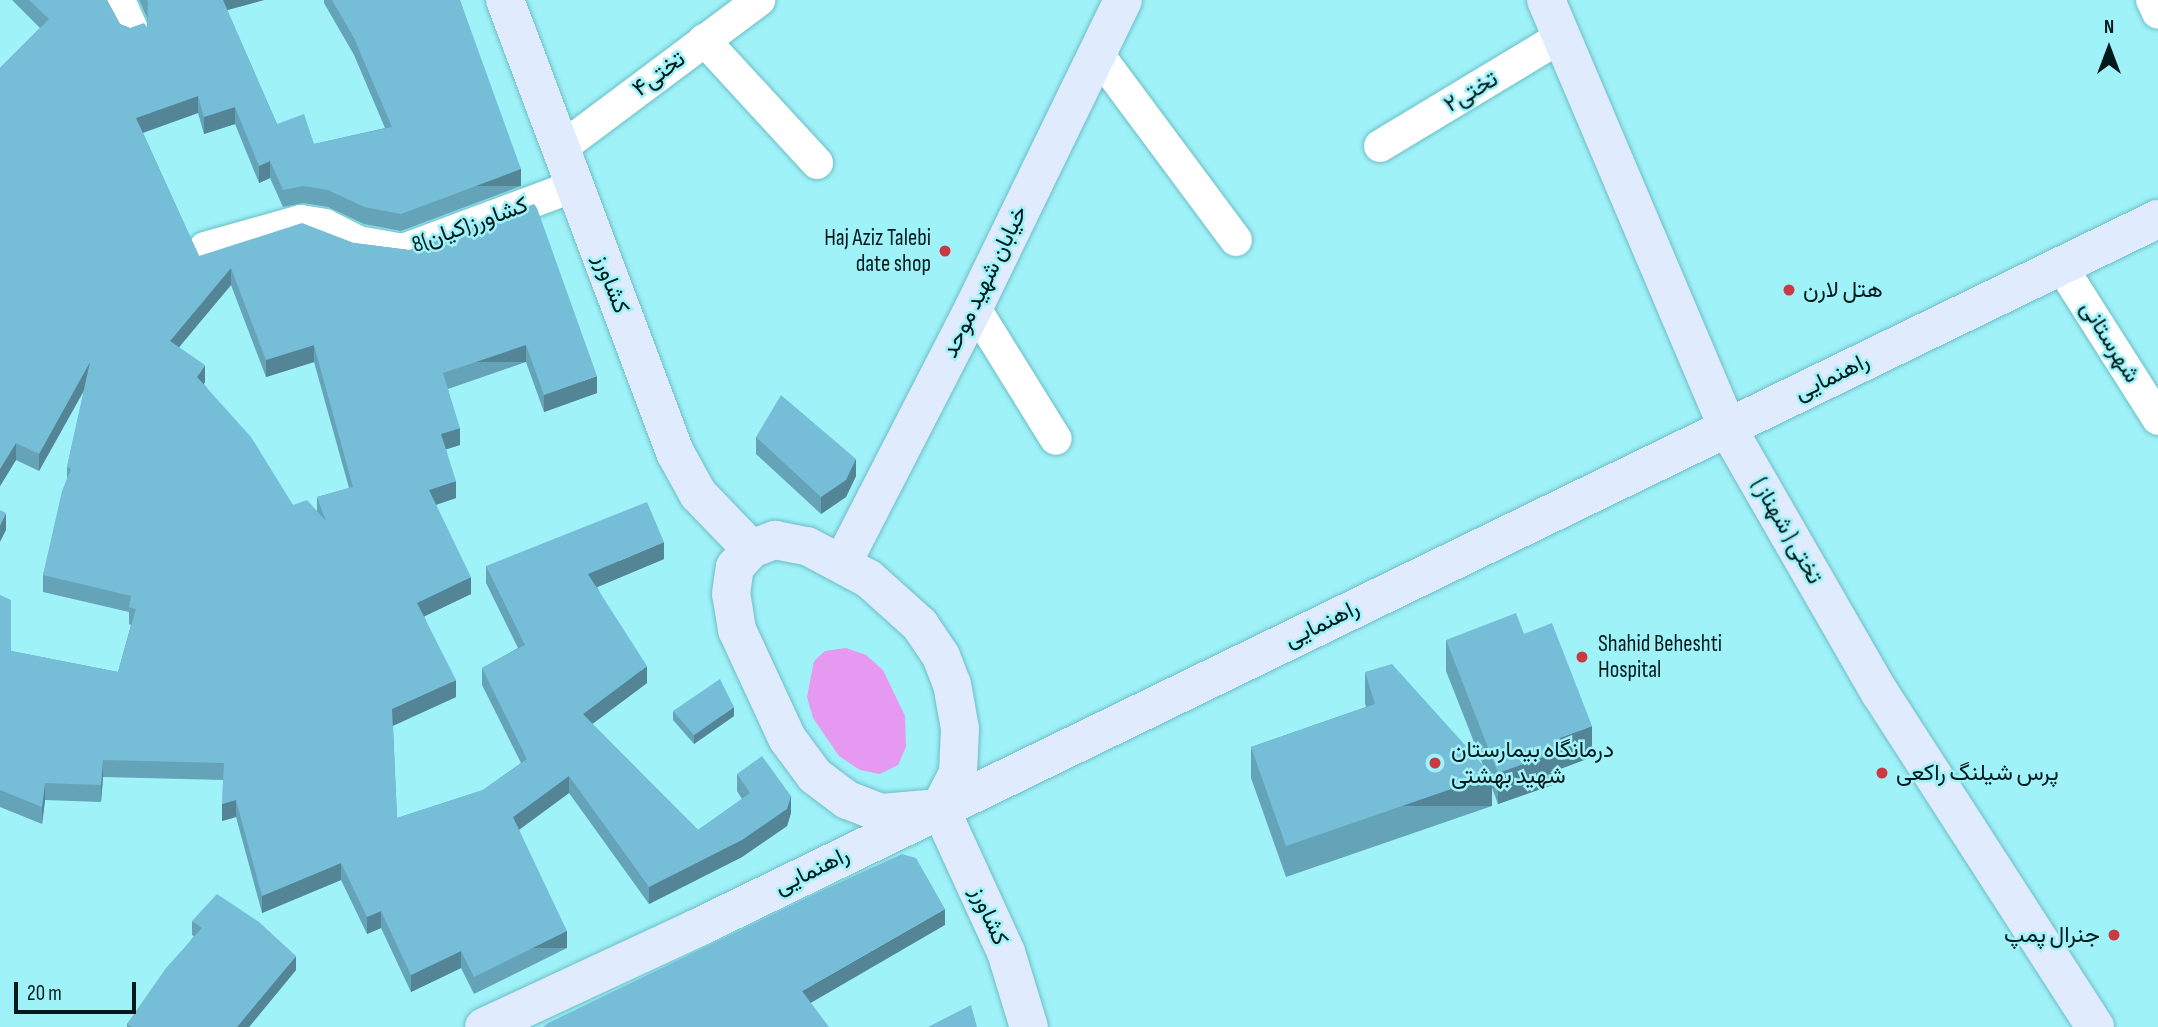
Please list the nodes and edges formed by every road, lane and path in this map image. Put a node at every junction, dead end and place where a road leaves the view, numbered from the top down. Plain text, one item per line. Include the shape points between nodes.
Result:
1 (505, 0) edge
2 (759, 0) edge
3 (1123, 0) edge
4 (1546, 0) edge
5 (2152, 0) edge
6 (2158, 13) edge
7 (1561, 37) junction
8 (704, 40) junction
9 (1097, 53) junction
10 (1380, 146) dead end
11 (560, 149) junction
12 (817, 163) dead end
13 (574, 186) junction
14 (2158, 219) edge
15 (1236, 240) dead end
16 (205, 248) dead end
17 (2062, 265) junction
18 (974, 307) junction
19 (2158, 419) edge
20 (1728, 429) junction
21 (1056, 439) dead end
22 (751, 549) junction
23 (843, 562) junction
24 (940, 808) junction
25 (485, 1027) edge
26 (1029, 1027) edge
27 (2095, 1027) edge

1 - 11 street, کشاورز
2 - 8 street, تختی۴
3 - 9 street, خیابان شهید موحد
4 - 7 street, تختی ( شهناز )
5 - 6 street
7 - 10 street, تختی۲
7 - 20 street, تختی ( شهناز )
8 - 11 street, تختی۴
8 - 12 street
9 - 15 street
9 - 18 street, خیابان شهید موحد
11 - 13 street, کشاورز
13 - 16 street, 8کشاورز(کیان) via 403,250 358,242 325,225 302,220
13 - 22 street, کشاورز via 676,454 698,494
14 - 17 street, راهنمایی
17 - 19 street, شهرستانی
17 - 20 street, راهنمایی
18 - 21 street
18 - 23 street, خیابان شهید موحد
20 - 24 street, راهنمایی
20 - 27 street, تختی ( شهناز ) via 1880,693
22 - 23 street via 775,540 807,546
22 - 24 street via 735,567 731,594 737,630 787,738 815,776 847,800 881,813
23 - 24 street via 894,598 920,625 952,684 960,729 958,773
24 - 25 street, راهنمایی
24 - 26 street, کشاورز via 1006,952

